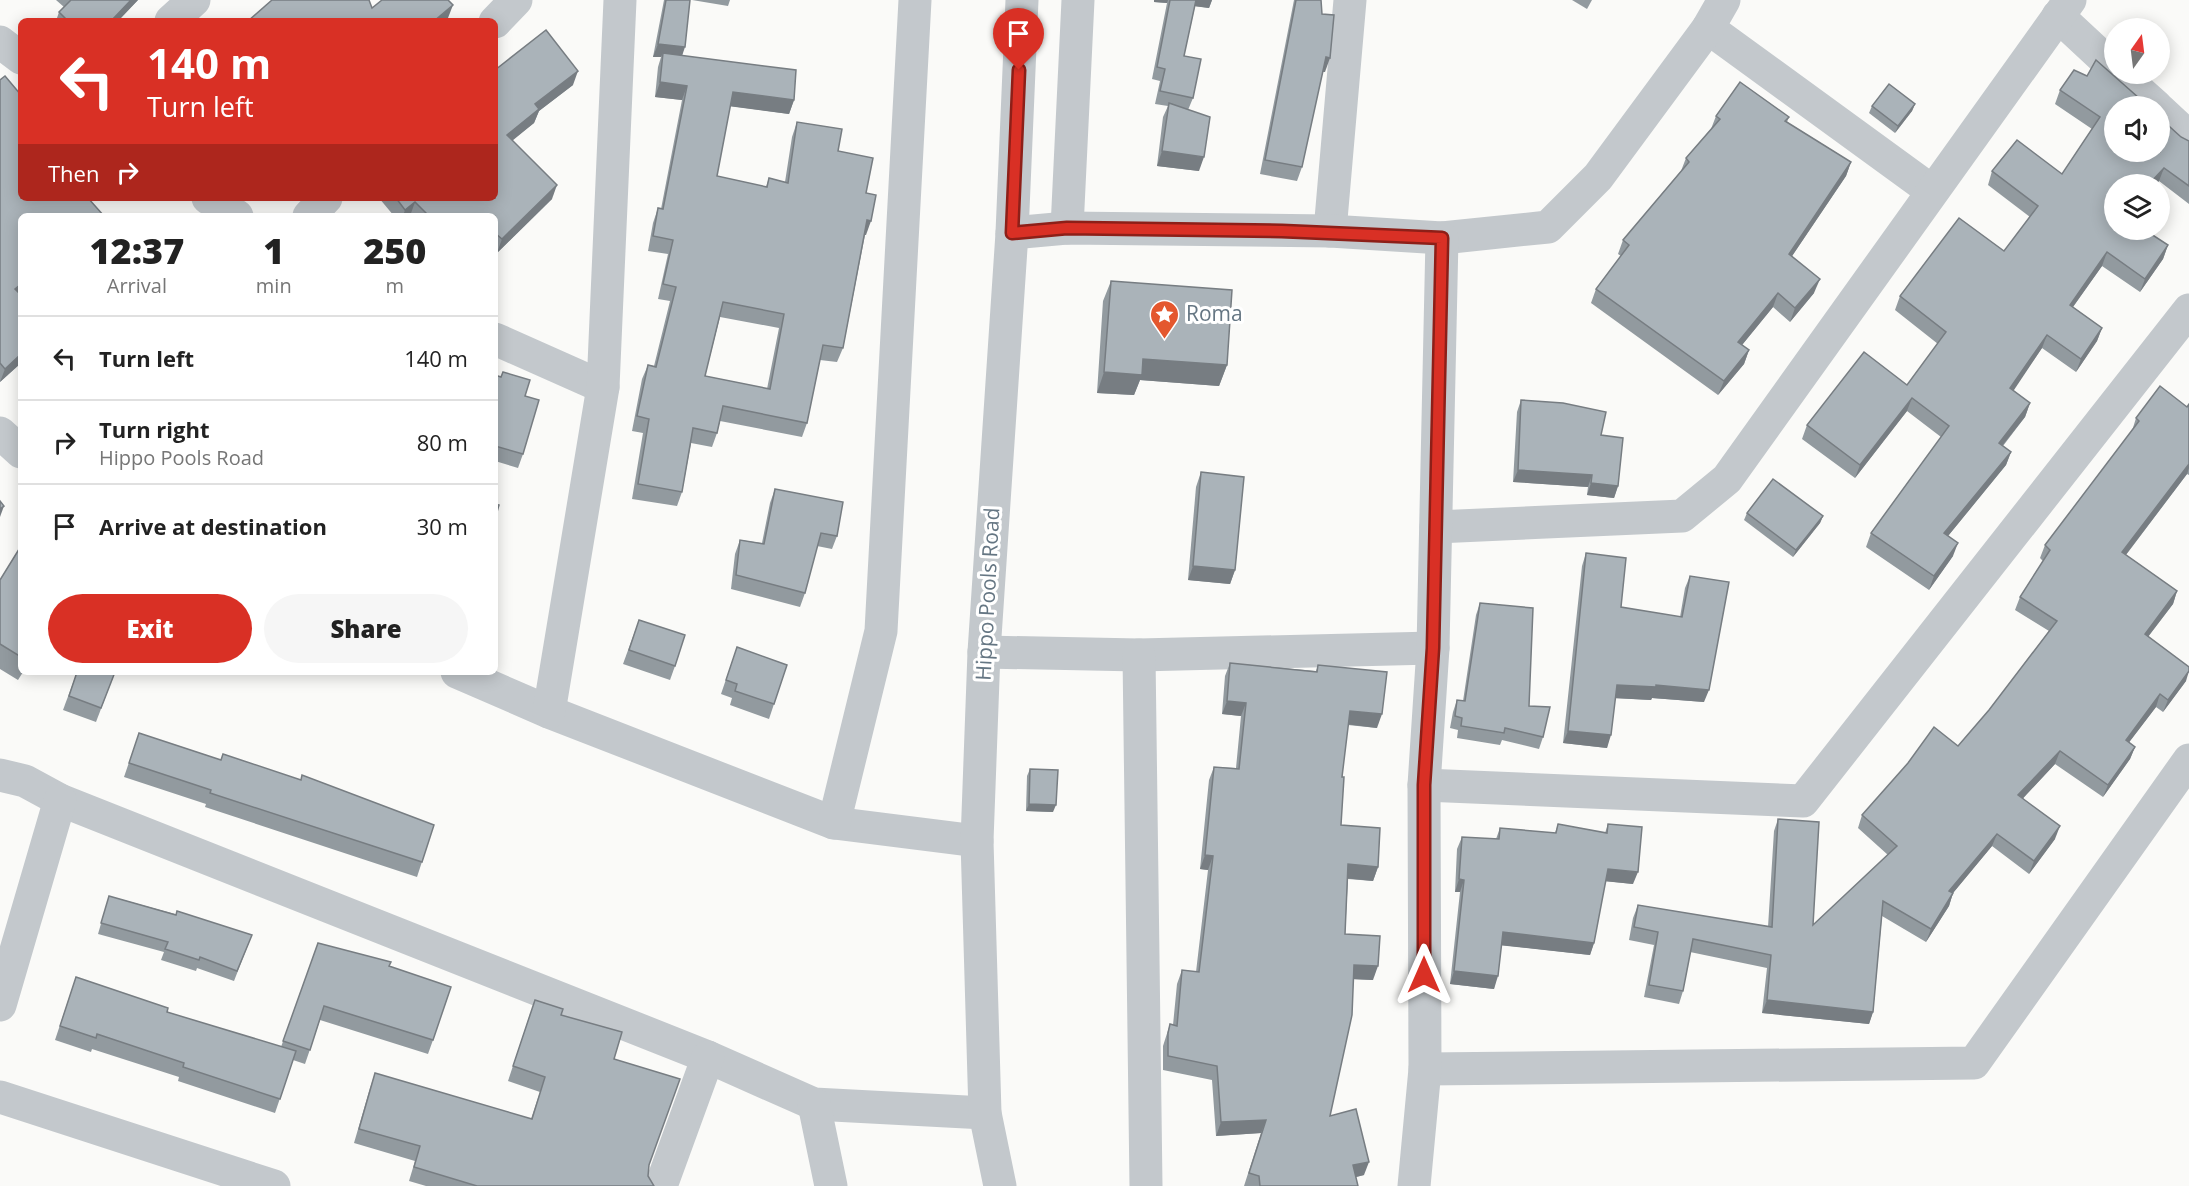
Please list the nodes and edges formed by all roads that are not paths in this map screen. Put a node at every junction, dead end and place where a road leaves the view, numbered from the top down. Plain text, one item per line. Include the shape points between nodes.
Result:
1 (194, 0) edge
2 (516, 0) edge
3 (620, 0) edge
4 (915, 0) edge
5 (1022, 0) edge
6 (1078, 0) edge
7 (1350, 0) edge
8 (1724, 0) edge
9 (2064, 8) edge
10 (174, 18) edge
11 (498, 19) edge
12 (1708, 28) junction
13 (0, 42) edge
14 (18, 56) edge
15 (2104, 56) edge
16 (2131, 84) edge
17 (2145, 96) edge
18 (2170, 120) edge
19 (2189, 137) edge
20 (1932, 191) junction
21 (213, 201) edge
22 (323, 201) edge
23 (232, 213) edge
24 (312, 213) edge
25 (1067, 228) junction
26 (1330, 231) junction
27 (1012, 233) junction
28 (1442, 238) junction
29 (2189, 310) edge
30 (498, 340) edge
31 (603, 387) junction
32 (0, 433) edge
33 (18, 449) edge
34 (1436, 528) junction
35 (1433, 648) junction
36 (984, 652) junction
37 (1139, 655) junction
38 (464, 675) edge
39 (549, 712) junction
40 (0, 758) edge
41 (2189, 760) edge
42 (12, 778) edge
43 (1424, 785) junction
44 (60, 800) junction
45 (834, 823) junction
46 (977, 841) junction
47 (0, 1005) edge
48 (708, 1057) junction
49 (1425, 1069) junction
50 (0, 1097) edge
51 (814, 1104) junction
52 (985, 1113) junction
53 (274, 1186) edge
54 (661, 1186) edge
55 (831, 1186) edge
56 (1000, 1186) edge
57 (1146, 1186) edge
58 (1414, 1186) edge

1 - 10 street
2 - 11 street
3 - 31 street
4 - 45 street via 881,631
5 - 27 street, Hippo Pools Road
6 - 25 street
7 - 26 street
8 - 12 street
9 - 15 street
9 - 20 street
12 - 20 street
12 - 28 street via 1598,177 1548,227
13 - 14 street
16 - 17 street
18 - 19 street
20 - 34 street via 1727,479 1682,516
21 - 23 street
22 - 24 street
25 - 26 street
25 - 27 street
26 - 28 street
27 - 36 street, Hippo Pools Road
28 - 34 street
29 - 43 street via 1803,801
30 - 31 street
31 - 39 street
32 - 33 street
34 - 35 street
35 - 37 street
35 - 43 street
36 - 37 street
36 - 46 street, Hippo Pools Road
37 - 57 street
38 - 39 street
39 - 45 street
40 - 42 street
41 - 49 street via 1974,1063
42 - 44 street
43 - 49 street
44 - 47 street
44 - 48 street
45 - 46 street
46 - 52 street, Hippo Pools Road
48 - 51 street
48 - 54 street
49 - 58 street
50 - 53 street
51 - 52 street
51 - 55 street
52 - 56 street, Hippo Pools Road

